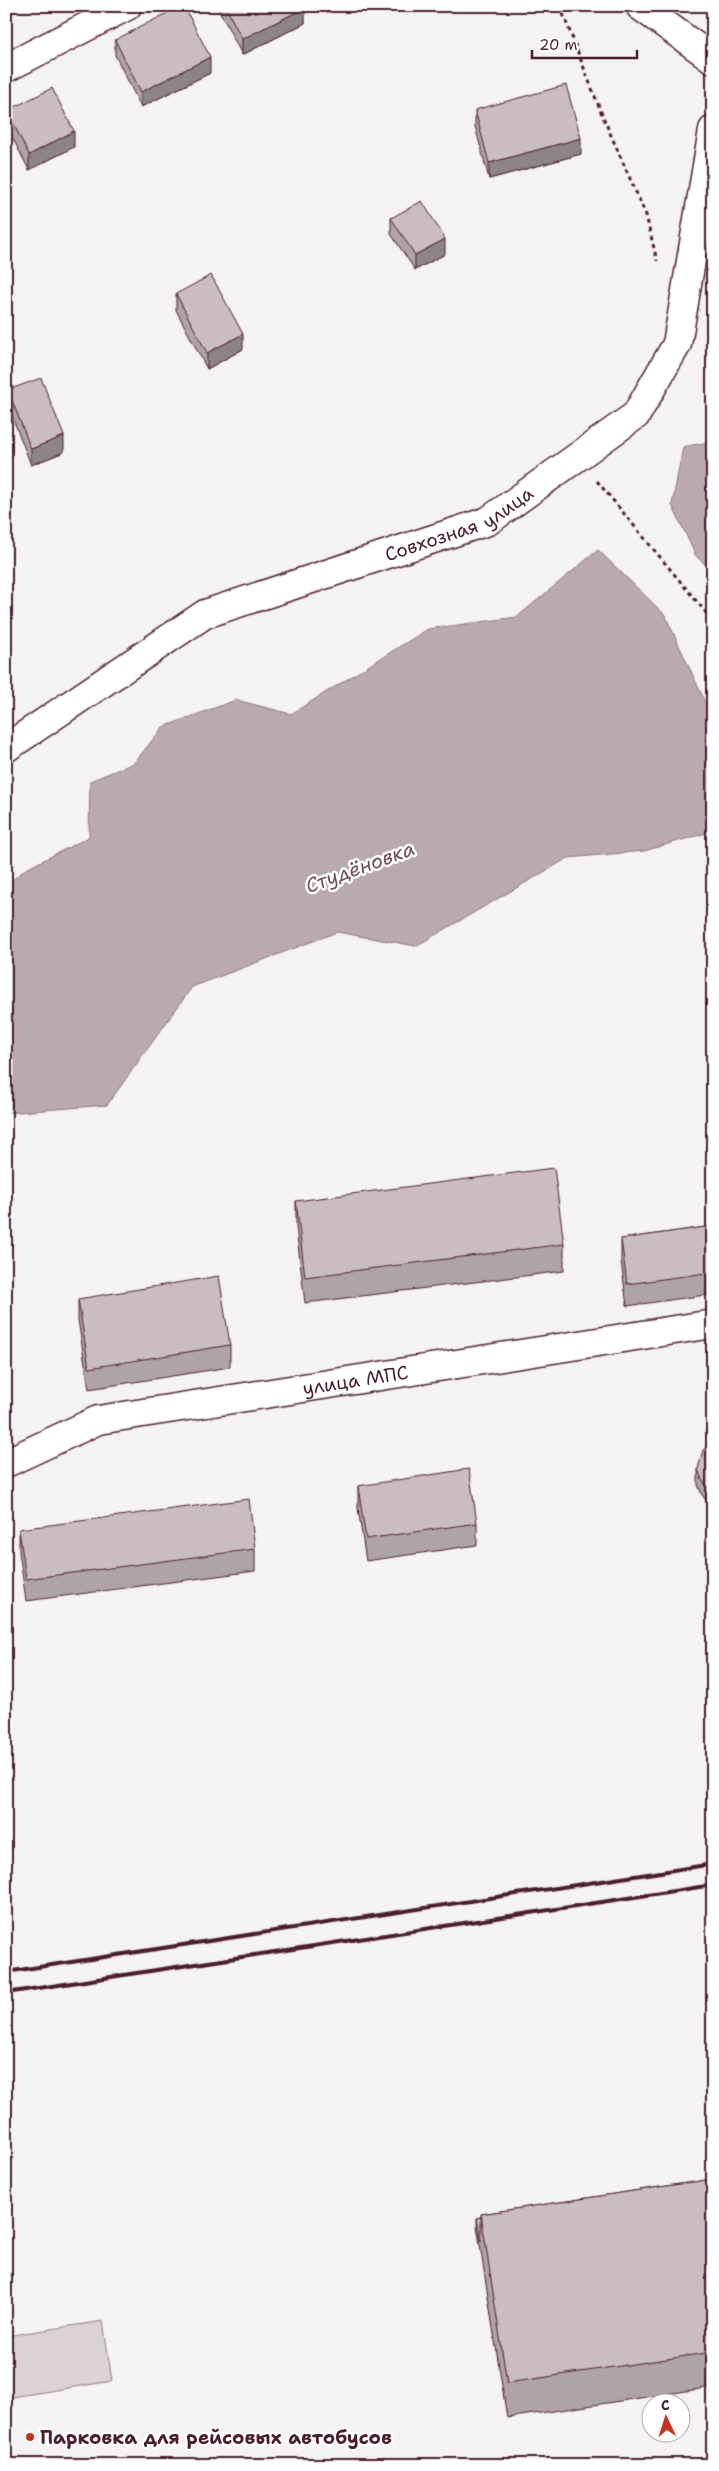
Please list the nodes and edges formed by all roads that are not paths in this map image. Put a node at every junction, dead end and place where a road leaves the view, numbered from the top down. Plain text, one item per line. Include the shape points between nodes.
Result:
1 (127, 6) edge
2 (640, 6) edge
3 (713, 59) edge
4 (6, 68) edge
5 (713, 130) edge
6 (6, 748) edge
7 (713, 1324) edge
8 (6, 1463) edge

1 - 4 street
2 - 3 street
5 - 6 street, Совхозная улица via 677,344 636,416 488,521 205,614
7 - 8 street, улица МПС via 98,1420

